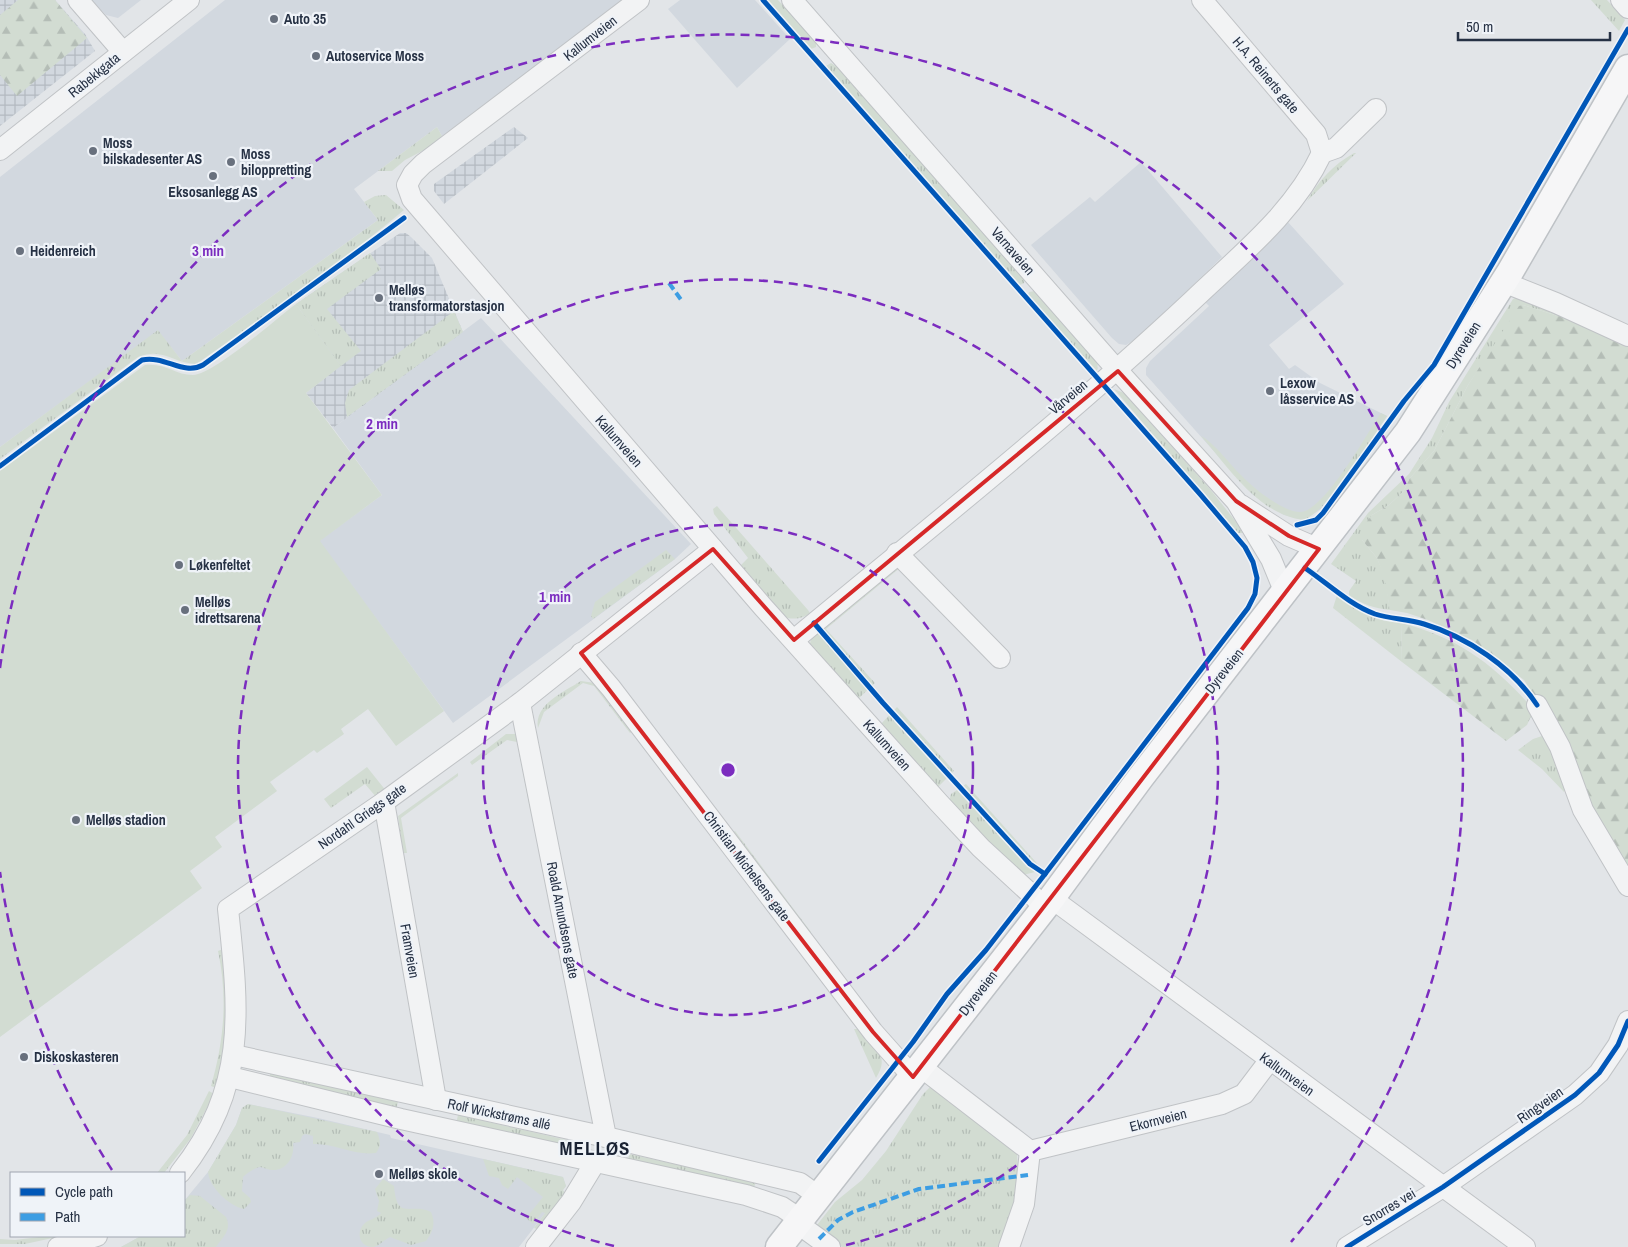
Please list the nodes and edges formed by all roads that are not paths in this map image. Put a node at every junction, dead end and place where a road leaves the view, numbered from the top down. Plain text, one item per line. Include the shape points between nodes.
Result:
1 (78, 0) edge
2 (189, 0) edge
3 (639, 0) edge
4 (792, 0) edge
5 (1202, 0) edge
6 (1620, 0) edge
7 (1628, 8) edge
8 (123, 52) junction
9 (1628, 68) edge
10 (1376, 109) dead end
11 (0, 150) edge
12 (1322, 154) junction
13 (1504, 282) junction
14 (1628, 336) edge
15 (1118, 371) junction
16 (1236, 501) junction
17 (712, 549) junction
18 (1319, 550) junction
19 (897, 554) junction
20 (1285, 593) junction
21 (794, 640) junction
22 (581, 653) junction
23 (1000, 658) dead end
24 (520, 703) junction
25 (1537, 705) dead end
26 (384, 802) junction
27 (1628, 886) edge
28 (1048, 903) junction
29 (1628, 1021) edge
30 (234, 1055) junction
31 (1269, 1061) junction
32 (917, 1072) junction
33 (230, 1077) junction
34 (436, 1100) junction
35 (606, 1137) junction
36 (1030, 1151) junction
37 (596, 1161) junction
38 (181, 1172) edge
39 (1443, 1187) junction
40 (818, 1196) junction
41 (804, 1225) junction
42 (95, 1237) edge
43 (65, 1246) edge
44 (536, 1247) edge
45 (779, 1247) edge
46 (830, 1247) edge
47 (1009, 1247) edge
48 (1347, 1247) edge
49 (1525, 1247) edge

1 - 8 street
2 - 8 street, Rabekkgata
3 - 17 street, Kallumveien via 423,164 407,185 418,208
4 - 15 street, Varnaveien
5 - 12 street, H.A. Reinerts gate via 1316,134
6 - 7 street
8 - 11 street, Rabekkgata
9 - 13 main road, Dyreveien
10 - 12 street via 1336,148
12 - 15 street, Vårveien via 1307,183 1281,213
13 - 14 street
13 - 18 main road, Dyreveien via 1408,432
15 - 16 street, Varnaveien
15 - 19 street, Vårveien
16 - 18 street via 1289,536
16 - 20 street via 1271,559
17 - 21 street, Kallumveien
17 - 22 street, Nordahl Griegs gate
18 - 20 main road, Dyreveien
19 - 21 street, Vårveien
19 - 23 street
20 - 28 main road, Dyreveien via 1141,776
21 - 28 street, Kallumveien via 975,841
22 - 24 street, Nordahl Griegs gate
22 - 32 street, Christian Michelsens gate via 612,688 874,1032
24 - 26 street, Nordahl Griegs gate
24 - 35 street, Roald Amundsens gate
25 - 27 street via 1560,747 1583,810
26 - 30 street, Nordahl Griegs gate via 228,909 236,982
26 - 34 street, Framveien
28 - 31 street, Kallumveien
28 - 32 main road, Dyreveien
29 - 39 street, Ringveien via 1618,1045 1599,1073 1581,1090
30 - 33 street, Nordahl Griegs gate
30 - 34 street, Rolf Wickstrøms allé
31 - 36 street, Ekornveien via 1244,1094 1222,1104
31 - 39 street, Kallumveien
32 - 36 street, Christian Michelsens gate
32 - 40 main road, Dyreveien
33 - 37 street, Rolf Wickstrøms allé via 401,1119
33 - 38 street, Nordahl Griegs gate via 212,1123
34 - 35 street, Rolf Wickstrøms allé
35 - 40 street, Rolf Wickstrøms allé via 800,1183
36 - 47 street via 1024,1204
37 - 41 street, Rolf Wickstrøms allé via 746,1195 782,1207
37 - 44 street via 571,1202
39 - 48 street, Snorres vei
39 - 49 street, Kallumveien
40 - 41 main road, Dyreveien
41 - 45 main road, Dyreveien
41 - 46 street, Rolf Wickstrøms allé
42 - 43 street

